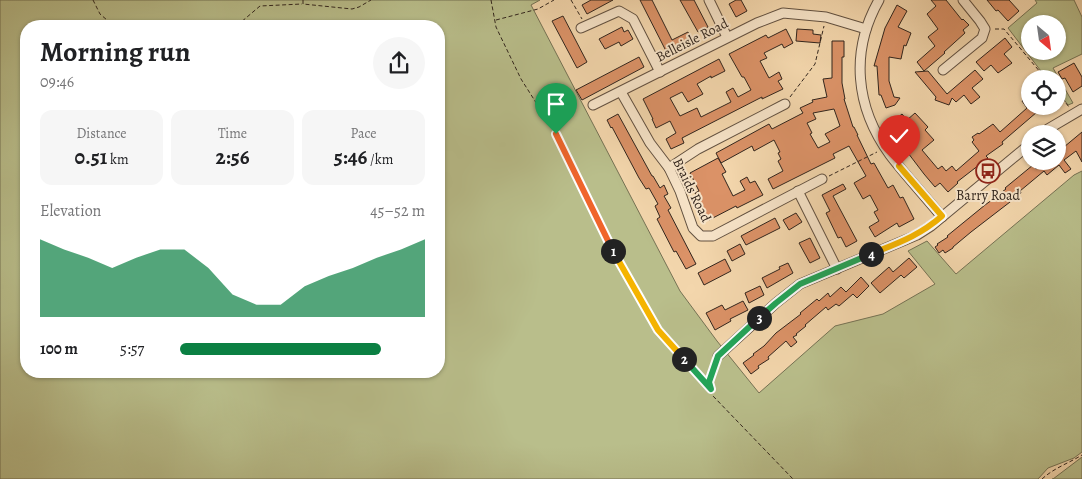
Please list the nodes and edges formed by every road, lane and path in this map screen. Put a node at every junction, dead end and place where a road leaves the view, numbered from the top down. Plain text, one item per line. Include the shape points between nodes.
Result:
1 (93, 0) edge
2 (303, 0) edge
3 (371, 0) edge
4 (491, 0) edge
5 (554, 0) edge
6 (571, 0) edge
7 (709, 0) edge
8 (879, 0) edge
9 (963, 0) edge
10 (303, 4) junction
11 (826, 17) junction
12 (107, 20) edge
13 (244, 20) edge
14 (495, 20) junction
15 (583, 27) joint
16 (866, 29) junction
17 (985, 29) junction
18 (727, 37) junction
19 (943, 70) dead end
20 (1038, 70) edge
21 (660, 72) junction
22 (620, 92) junction
23 (1066, 100) edge
24 (784, 104) joint
25 (594, 106) dead end
26 (1078, 111) edge
27 (1055, 125) edge
28 (885, 148) junction
29 (1021, 151) edge
30 (669, 168) junction
31 (822, 179) joint
32 (798, 191) junction
33 (942, 216) junction
34 (836, 268) junction
35 (718, 356) joint
36 (711, 389) junction
37 (1082, 455) edge
38 (793, 479) edge
39 (1042, 479) edge

1 - 12 path
2 - 10 path
3 - 10 path via 352,9
4 - 14 path
5 - 14 path
6 - 15 path
7 - 18 street
8 - 16 street
9 - 17 street
10 - 13 path via 260,6
11 - 16 street, Belleisle Road
11 - 18 street, Belleisle Road via 783,13
11 - 24 path via 815,64
14 - 36 path via 521,78 556,134 615,255 658,330
15 - 21 street via 619,11 633,19
16 - 28 street via 860,83 865,107
17 - 19 street via 982,38
17 - 20 path via 1004,29
18 - 21 street, Belleisle Road
21 - 22 street, Belleisle Road
22 - 25 street, Belleisle Road
22 - 30 street, Braids Road
23 - 26 path
24 - 30 street
26 - 27 street
28 - 31 path
28 - 33 street
29 - 33 street
30 - 32 street, Braids Road via 693,228 701,236 713,236
31 - 32 street, Braids Road
32 - 34 street
33 - 34 street via 917,235
34 - 35 street via 800,284
35 - 36 path via 709,382
36 - 38 path via 712,396
37 - 39 path

